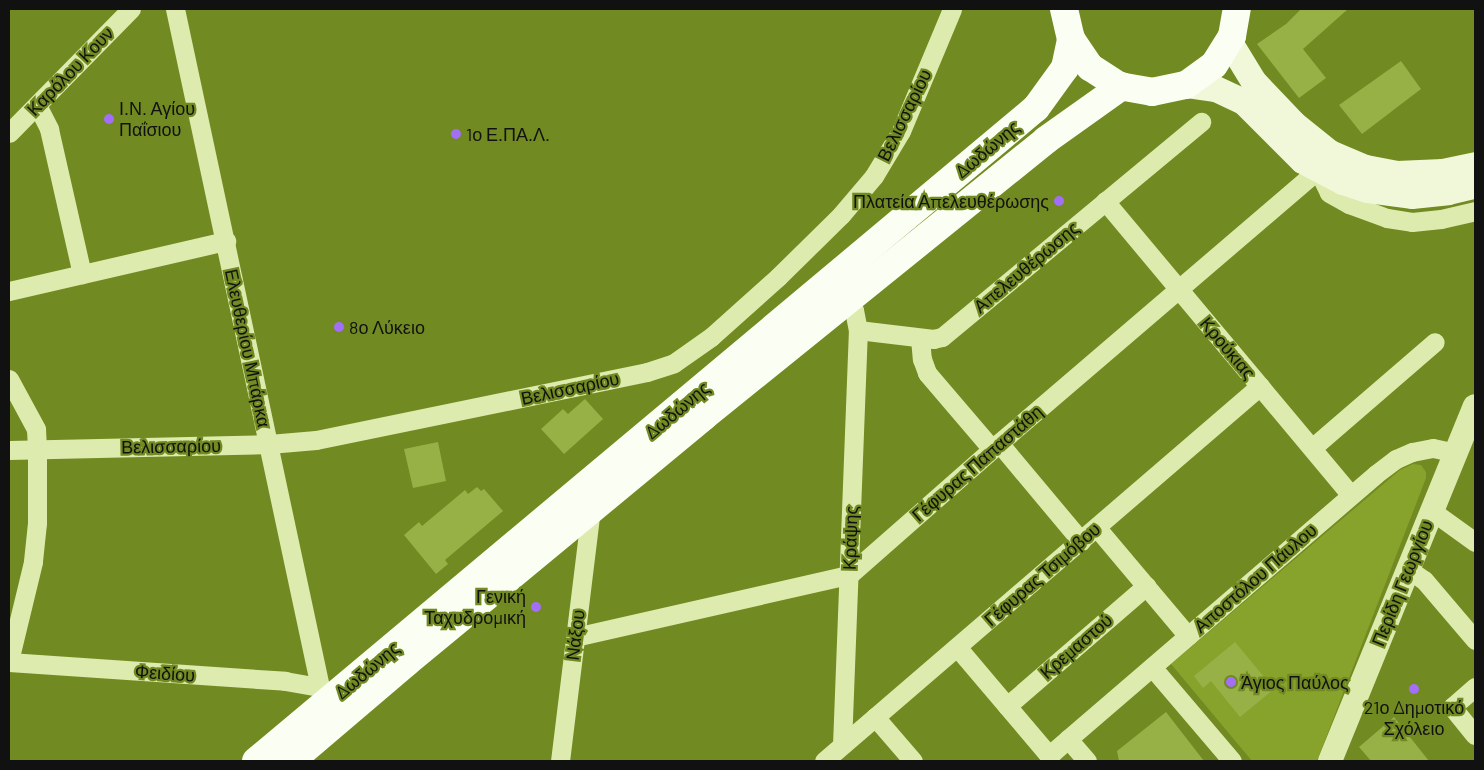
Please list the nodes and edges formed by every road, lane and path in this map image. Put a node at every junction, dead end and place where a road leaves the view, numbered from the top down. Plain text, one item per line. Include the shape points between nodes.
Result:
1 (131, 9) edge
2 (175, 9) edge
3 (952, 9) edge
4 (1064, 9) edge
5 (1237, 9) edge
6 (1071, 39) junction
7 (1229, 41) junction
8 (1186, 85) junction
9 (1122, 86) junction
10 (37, 105) junction
11 (1201, 122) dead end
12 (9, 133) edge
13 (1475, 164) edge
14 (1318, 170) junction
15 (1475, 186) edge
16 (1105, 201) junction
17 (1475, 211) edge
18 (226, 242) junction
19 (82, 274) junction
20 (1179, 289) junction
21 (9, 290) edge
22 (848, 300) junction
23 (858, 330) junction
24 (920, 338) junction
25 (1436, 342) dead end
26 (9, 378) edge
27 (1260, 386) junction
28 (1475, 406) edge
29 (269, 444) junction
30 (995, 446) junction
31 (1312, 448) junction
32 (9, 450) edge
33 (37, 450) junction
34 (1456, 453) junction
35 (1351, 495) junction
36 (591, 509) junction
37 (1432, 511) junction
38 (1096, 528) junction
39 (1081, 541) junction
40 (1475, 542) edge
41 (1408, 569) junction
42 (849, 575) junction
43 (1146, 586) junction
44 (1188, 636) junction
45 (575, 637) junction
46 (1475, 640) edge
47 (957, 647) junction
48 (9, 661) edge
49 (1152, 667) junction
50 (1475, 687) edge
51 (327, 696) junction
52 (1007, 706) junction
53 (875, 717) junction
54 (1475, 735) edge
55 (1068, 739) junction
56 (842, 745) junction
57 (314, 752) edge
58 (256, 761) edge
59 (291, 761) edge
60 (560, 761) edge
61 (824, 761) edge
62 (913, 761) edge
63 (1087, 761) edge
64 (1232, 761) edge
65 (1330, 761) edge

1 - 10 street, Καρόλου Κουν
2 - 18 street, Ελευθερίου Μπάρκα
3 - 29 street, Βελισσαρίου via 901,131 874,176 841,215 778,276 684,358 647,372 325,438
4 - 6 main road, Δωδώνης
5 - 7 main road, Δωδώνης
6 - 9 main road, Δωδώνης via 1090,67 1103,78
6 - 51 main road, Δωδώνης via 1060,79 1036,108
7 - 8 main road, Δωδώνης via 1214,65
7 - 13 main road via 1254,82 1294,124 1330,153 1366,168 1397,174 1443,172
8 - 9 main road, Δωδώνης via 1152,92
8 - 14 main road via 1216,89 1244,102 1290,151
9 - 22 main road, Δωδώνης via 1046,140
10 - 12 street, Καρόλου Κουν
10 - 19 street via 49,129
11 - 16 street, Απελευθέρωσης
14 - 15 main road via 1343,182 1392,194 1423,196
14 - 17 street via 1329,194 1387,218 1421,222
14 - 20 street, Γέφυρας Παπαστάθη
16 - 20 street, Κρούκιας
16 - 24 street, Απελευθέρωσης via 943,336
18 - 19 street
18 - 29 street, Ελευθερίου Μπάρκα
19 - 21 street
20 - 27 street, Κρούκιας
20 - 30 street, Γέφυρας Παπαστάθη
22 - 23 street via 854,310
22 - 36 main road, Δωδώνης
23 - 24 street, Απελευθέρωσης
23 - 42 street, Κράψης
24 - 30 street via 927,373
25 - 31 street
26 - 33 street via 36,430
27 - 31 street, Κρούκιας
27 - 38 street, Γέφυρας Τσιμόβου
28 - 34 street, Περίδη Γεωργίου
29 - 33 street, Βελισσαρίου
29 - 51 street, Ελευθερίου Μπάρκα
30 - 39 street
30 - 42 street, Γέφυρας Παπαστάθη
31 - 35 street, Κρούκιας
32 - 33 street, Βελισσαρίου
33 - 48 street via 34,556
34 - 35 street, Αποστόλου Πάυλου via 1433,448 1404,455
34 - 37 street, Περίδη Γεωργίου
35 - 44 street, Αποστόλου Πάυλου
36 - 45 street, Νάξου
36 - 57 main road, Δωδώνης
37 - 40 street
37 - 41 street, Περίδη Γεωργίου
38 - 39 street, Γέφυρας Τσιμόβου
38 - 43 street
39 - 47 street, Γέφυρας Τσιμόβου
41 - 46 street via 1424,580
41 - 65 street, Περίδη Γεωργίου
42 - 45 street, Γέφυρας Παπαστάθη
42 - 56 street, Κράψης
43 - 44 street
43 - 52 street, Κρεμαστού
44 - 49 street, Αποστόλου Πάυλου
45 - 60 street, Νάξου
47 - 52 street
47 - 53 street, Γέφυρας Τσιμόβου
48 - 51 street, Φειδίου via 285,682
49 - 55 street, Αποστόλου Πάυλου
49 - 64 street
50 - 54 street via 1452,708
51 - 58 main road, Δωδώνης
52 - 55 street, Αποστόλου Πάυλου via 1047,753
53 - 56 street, Γέφυρας Τσιμόβου
53 - 62 street
55 - 63 street
56 - 61 street, Γέφυρας Τσιμόβου
57 - 59 main road, Δωδώνης

